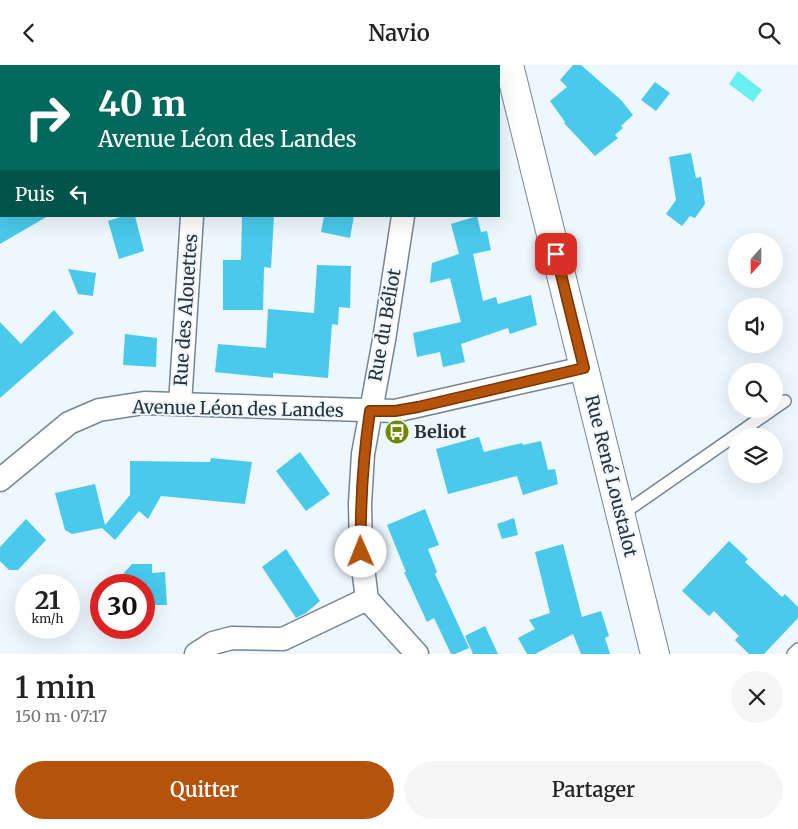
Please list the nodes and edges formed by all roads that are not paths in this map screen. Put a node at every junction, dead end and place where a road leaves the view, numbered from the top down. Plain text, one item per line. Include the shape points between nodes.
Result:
1 (509, 65) edge
2 (192, 217) edge
3 (403, 217) edge
4 (584, 368) junction
5 (785, 401) dead end
6 (180, 404) junction
7 (370, 411) junction
8 (0, 480) edge
9 (621, 515) junction
10 (367, 599) junction
11 (798, 649) edge
12 (196, 654) edge
13 (417, 654) edge
14 (655, 654) edge
15 (793, 654) edge

1 - 4 street, Rue René Loustalot
2 - 6 street, Rue des Alouettes
3 - 7 street, Rue du Béliot
4 - 7 street, Avenue Léon des Landes via 418,407
4 - 9 street, Rue René Loustalot
5 - 9 lane
6 - 7 street, Avenue Léon des Landes
6 - 8 street, Avenue Léon des Landes via 144,403 99,410 69,423
7 - 10 street, Rue du Béliot via 360,504 361,552
9 - 14 street, Rue René Loustalot
10 - 12 street via 283,639 232,638 214,643
10 - 13 street
11 - 15 lane

